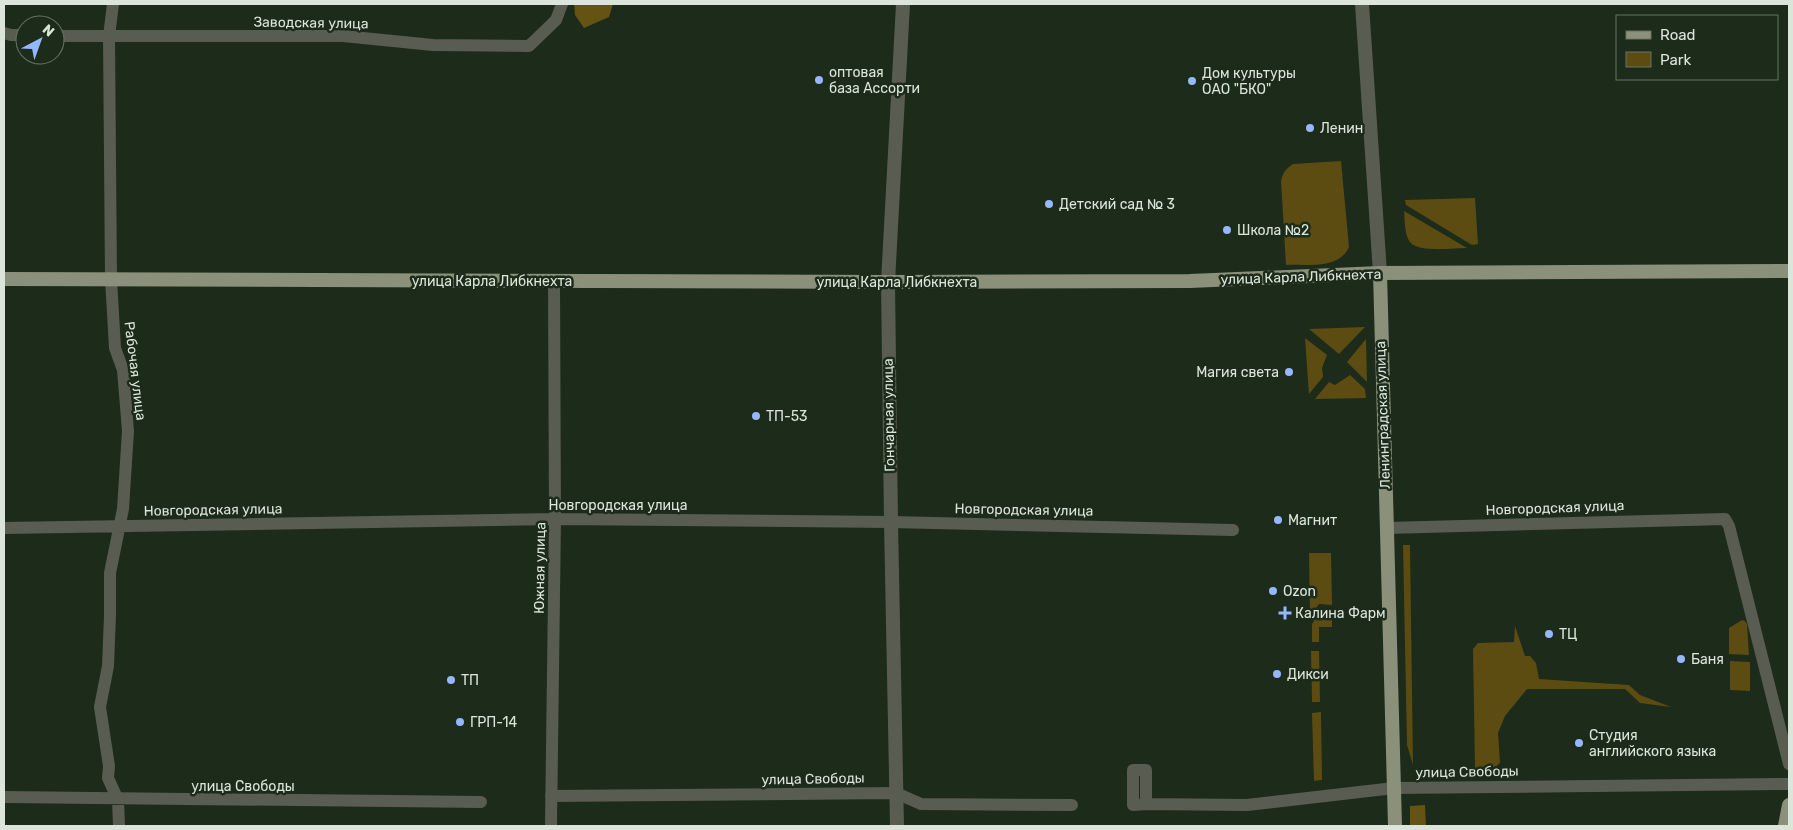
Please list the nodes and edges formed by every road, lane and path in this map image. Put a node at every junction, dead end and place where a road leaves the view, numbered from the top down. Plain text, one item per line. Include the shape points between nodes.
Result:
1 (113, 4) edge
2 (562, 4) edge
3 (903, 4) edge
4 (1362, 4) edge
5 (65, 36) edge
6 (109, 36) junction
7 (1789, 271) edge
8 (1380, 274) junction
9 (4, 279) edge
10 (111, 279) junction
11 (554, 281) junction
12 (888, 282) junction
13 (555, 520) junction
14 (891, 522) junction
15 (120, 527) junction
16 (4, 528) edge
17 (1387, 528) junction
18 (1233, 530) dead end
19 (1789, 764) edge
20 (1789, 784) edge
21 (1394, 788) junction
22 (896, 793) junction
23 (551, 796) junction
24 (4, 797) edge
25 (118, 800) junction
26 (481, 802) dead end
27 (1146, 804) dead end
28 (1072, 805) dead end
29 (1789, 805) edge
30 (119, 826) edge
31 (551, 826) edge
32 (897, 826) edge
33 (1395, 826) edge
34 (1785, 826) edge

1 - 6 street, Рабочая улица
2 - 6 street, Заводская улица via 556,20 529,46 433,45 343,36
3 - 12 street, Гончарная улица
4 - 8 street, Ленинградская улица
5 - 6 street, Заводская улица
6 - 10 street, Рабочая улица
7 - 8 main road, улица Карла Либкнехта
8 - 12 main road, улица Карла Либкнехта via 1190,281
8 - 17 main road, Ленинградская улица
9 - 10 main road, улица Карла Либкнехта
10 - 11 main road, улица Карла Либкнехта
10 - 15 street, Рабочая улица via 115,348 123,370 128,431
11 - 12 main road, улица Карла Либкнехта
11 - 13 street, Южная улица
12 - 14 street, Гончарная улица
13 - 14 street, Новгородская улица
13 - 15 street, Новгородская улица
13 - 23 street, Южная улица
14 - 18 street, Новгородская улица
14 - 22 street, Гончарная улица
15 - 16 street, Новгородская улица
15 - 25 street, Рабочая улица via 110,573 108,666 100,707 108,778
17 - 19 street, Новгородская улица via 1725,520
17 - 21 main road, Ленинградская улица
20 - 21 street, улица Свободы
21 - 27 street, улица Свободы via 1247,804
21 - 33 main road, Ленинградская улица
22 - 23 street, улица Свободы
22 - 28 street, улица Свободы via 921,804
22 - 32 street, Гончарная улица
23 - 31 street, Южная улица
24 - 25 street, улица Свободы
25 - 26 street, улица Свободы
25 - 30 street, Рабочая улица
29 - 34 main road

